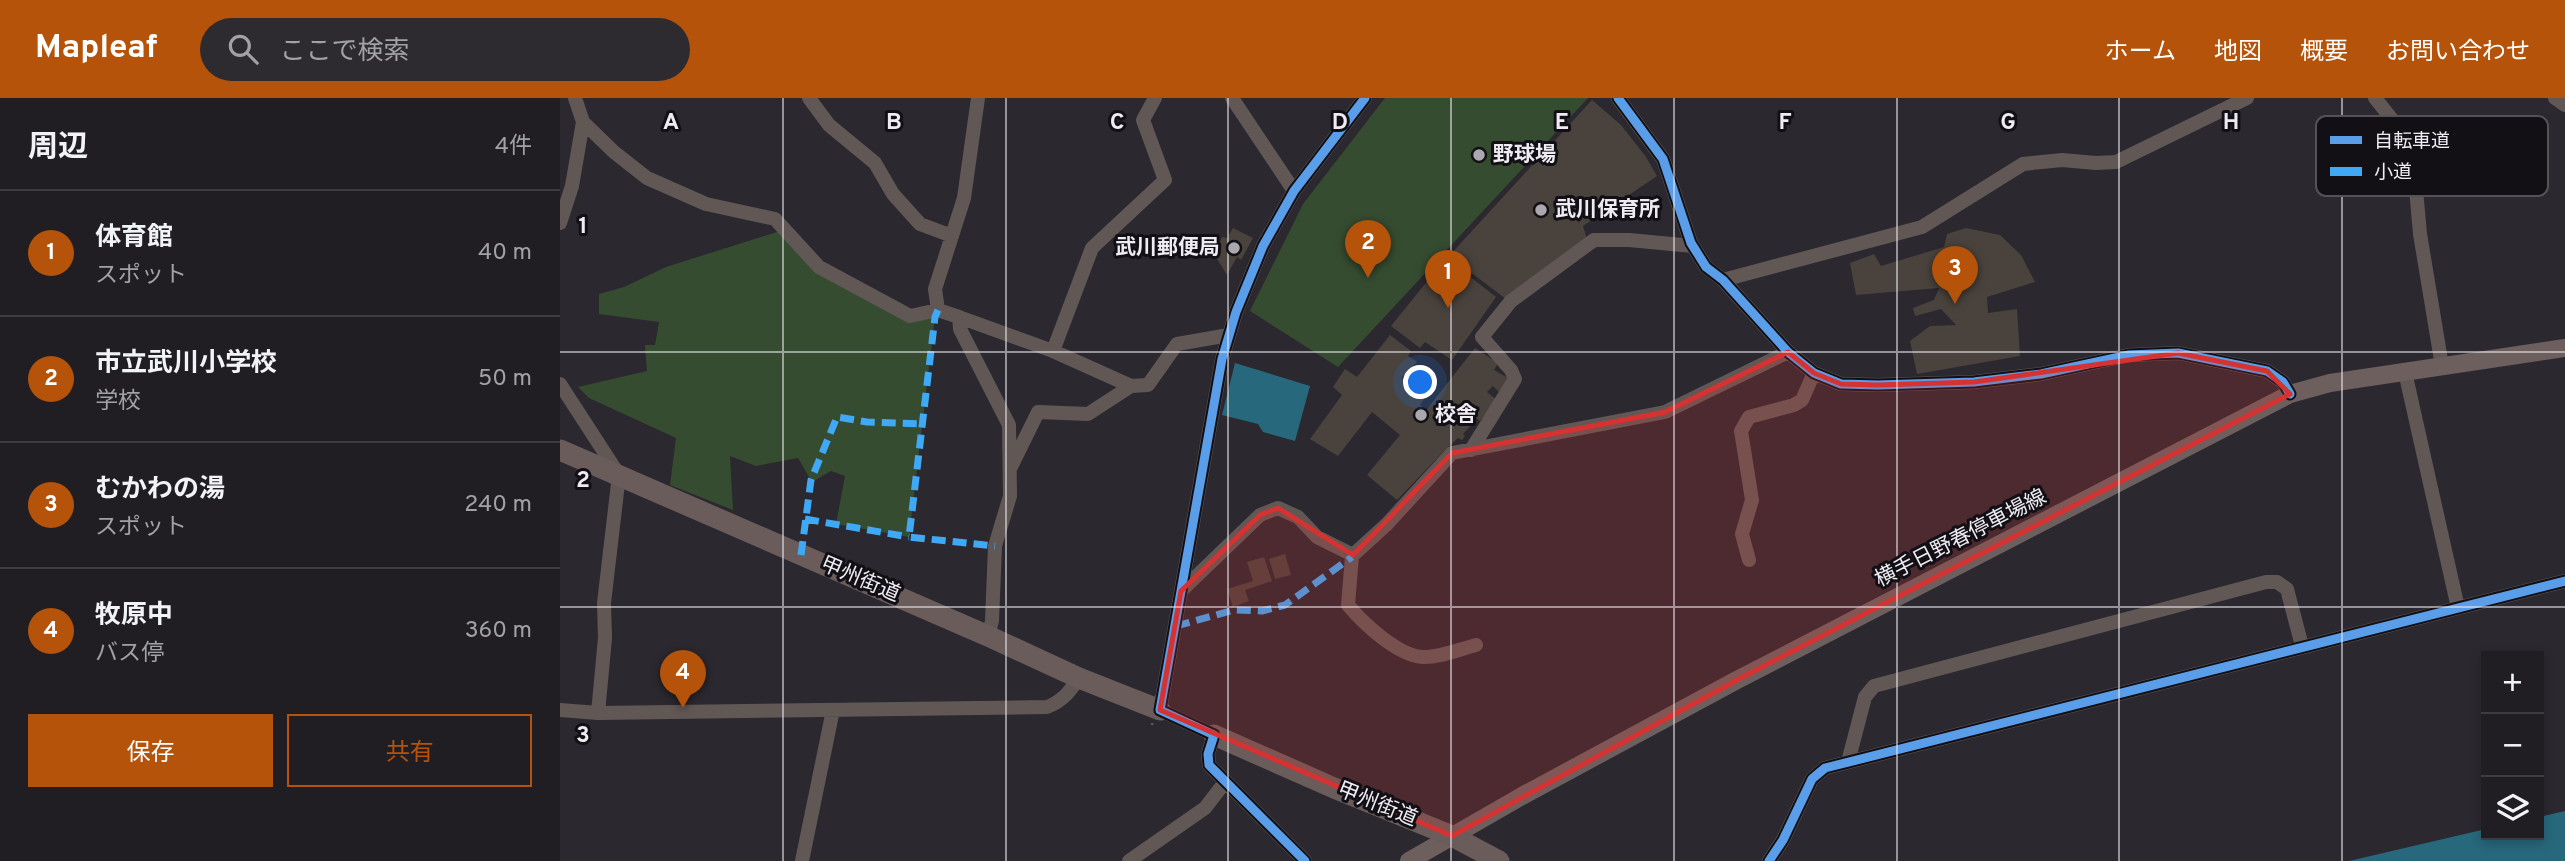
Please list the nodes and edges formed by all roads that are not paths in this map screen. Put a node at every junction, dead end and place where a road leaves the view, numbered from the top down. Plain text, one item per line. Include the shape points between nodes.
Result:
1 (575, 98) edge
2 (809, 98) edge
3 (978, 98) edge
4 (1155, 98) edge
5 (1232, 98) edge
6 (1365, 98) edge
7 (1618, 98) edge
8 (2247, 98) edge
9 (2375, 98) edge
10 (2555, 98) edge
11 (2565, 105) edge
12 (2389, 116) edge
13 (583, 122) junction
14 (1294, 191) junction
15 (2417, 196) edge
16 (560, 223) edge
17 (952, 236) junction
18 (1693, 246) junction
19 (1723, 280) junction
20 (938, 310) junction
21 (959, 317) junction
22 (1229, 335) junction
23 (2565, 348) edge
24 (1053, 351) junction
25 (1788, 352) junction
26 (2442, 366) junction
27 (2405, 372) junction
28 (1814, 373) junction
29 (560, 384) edge
30 (1130, 386) junction
31 (2290, 394) junction
32 (560, 450) edge
33 (1471, 450) junction
34 (1010, 468) junction
35 (619, 475) junction
36 (1352, 556) dead end
37 (1749, 560) dead end
38 (2565, 581) edge
39 (1181, 591) junction
40 (2458, 608) junction
41 (988, 636) junction
42 (1476, 645) dead end
43 (2302, 646) junction
44 (1079, 678) junction
45 (1156, 708) junction
46 (560, 710) edge
47 (833, 710) junction
48 (598, 713) junction
49 (1214, 735) junction
50 (1848, 762) junction
51 (1225, 782) junction
52 (1452, 836) junction
53 (802, 861) edge
54 (1129, 861) edge
55 (1304, 861) edge
56 (1409, 861) edge
57 (1499, 861) edge
58 (1769, 861) edge

1 - 13 street
2 - 17 street via 828,125 875,163 893,194 920,224
3 - 17 street via 964,198
4 - 24 street via 1143,120 1165,180 1092,248
5 - 14 street
6 - 14 street
7 - 18 street via 1663,159
8 - 19 street via 2116,162 2023,164 1922,227
9 - 12 street
10 - 11 street
13 - 16 street
13 - 20 street via 647,178 706,204 775,219 819,267 910,316
14 - 22 street via 1263,246
15 - 26 street
17 - 20 street via 935,289
18 - 19 street via 1706,267
18 - 33 street via 1594,240 1511,301 1482,337 1515,379
19 - 25 street
20 - 21 street
21 - 24 street
21 - 34 street via 960,329 1009,425
22 - 30 street via 1177,344 1148,385
22 - 39 street
23 - 26 main road, 横手日野春停車場線
24 - 30 street
25 - 28 street
25 - 33 street via 1665,412
26 - 27 main road, 横手日野春停車場線
27 - 31 main road, 横手日野春停車場線
27 - 40 street
28 - 31 street via 1841,384 1974,382 2041,374 2129,355 2178,353 2267,371 2283,382
28 - 37 street via 1802,400 1749,417 1741,431 1752,500 1742,534
29 - 35 street
30 - 34 street via 1088,414 1038,412
31 - 52 main road, 横手日野春停車場線 via 1737,680
32 - 35 highway, 甲州街道
33 - 39 street via 1452,453 1353,555 1317,537 1298,517 1278,508 1259,515
34 - 41 street via 1010,496 995,546
35 - 41 highway, 甲州街道
35 - 48 street
36 - 42 street via 1348,605 1378,634 1407,653 1424,657
38 - 40 street
39 - 45 street
40 - 43 street
41 - 44 highway, 甲州街道
43 - 50 street
43 - 50 street via 2287,589 2266,582 1874,686 1866,697
44 - 45 highway, 甲州街道
44 - 47 street via 1066,696 1047,707
45 - 49 street
46 - 48 street
47 - 48 street
47 - 53 street
49 - 51 street via 1209,765
49 - 52 highway, 甲州街道
50 - 58 street via 1825,768 1812,779
51 - 54 street via 1205,808
51 - 55 street
52 - 56 main road, 横手日野春停車場線
52 - 57 highway, 甲州街道

